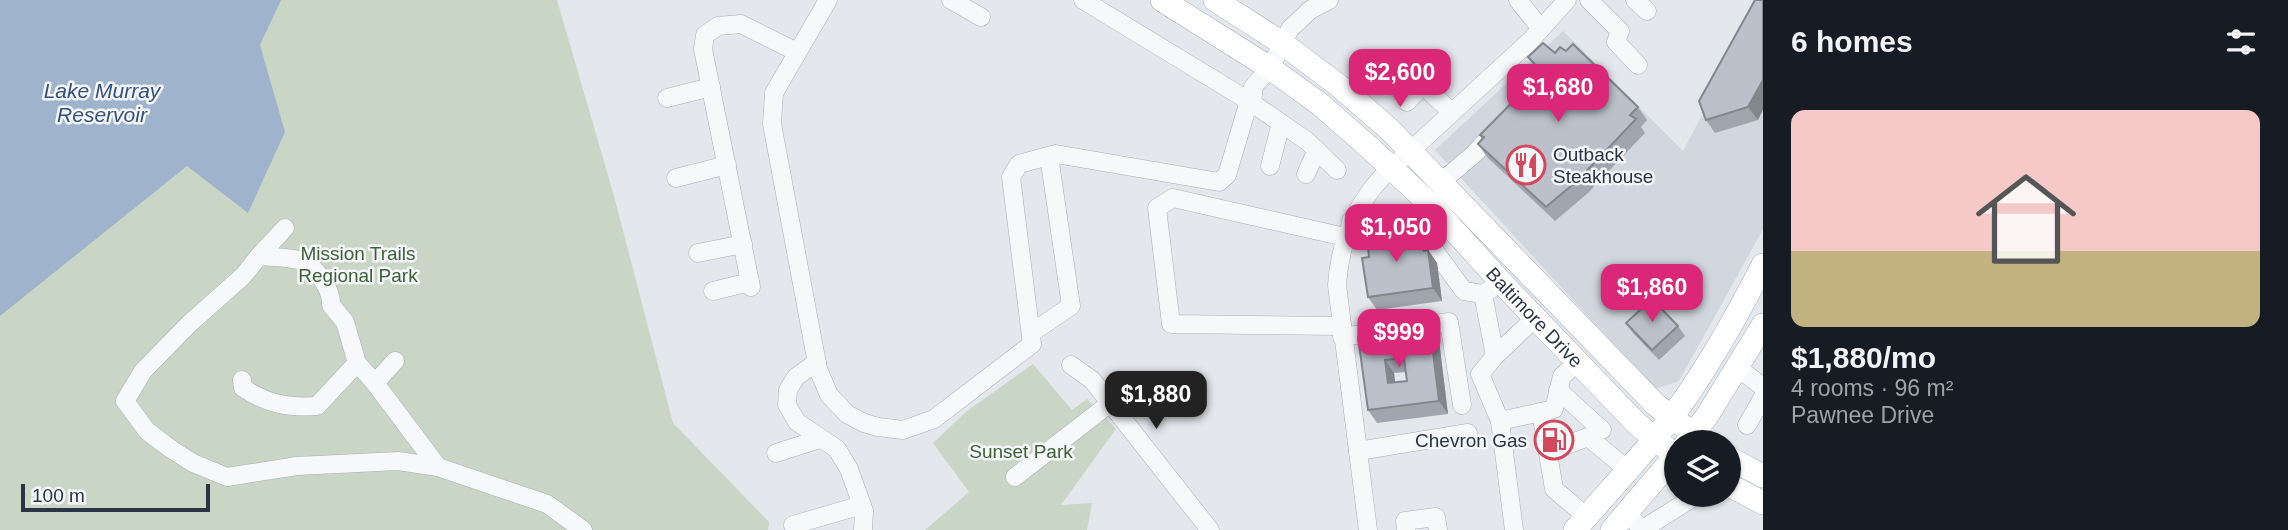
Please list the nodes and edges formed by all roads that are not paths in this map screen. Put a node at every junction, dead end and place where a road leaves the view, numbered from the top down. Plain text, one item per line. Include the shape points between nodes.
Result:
1 (828, 0) edge
2 (951, 0) edge
3 (1083, 0) edge
4 (1162, 0) edge
5 (1214, 0) edge
6 (1329, 0) edge
7 (1518, 0) edge
8 (1567, 0) edge
9 (1589, 0) edge
10 (981, 18) dead end
11 (1541, 29) junction
12 (1282, 43) junction
13 (797, 52) junction
14 (1638, 65) dead end
15 (1268, 71) junction
16 (711, 87) junction
17 (1251, 98) junction
18 (667, 99) dead end
19 (1407, 102) dead end
20 (1451, 112) junction
21 (1509, 117) edge
22 (1281, 123) junction
23 (1410, 149) junction
24 (1317, 150) junction
25 (1049, 156) junction
26 (727, 165) junction
27 (1270, 166) dead end
28 (1391, 167) junction
29 (1338, 170) dead end
30 (1306, 174) dead end
31 (676, 178) dead end
32 (1441, 181) junction
33 (1432, 206) junction
34 (1415, 224) junction
35 (285, 228) dead end
36 (1348, 229) junction
37 (743, 244) junction
38 (698, 253) dead end
39 (259, 256) junction
40 (1763, 265) edge
41 (1492, 288) junction
42 (712, 291) dead end
43 (1535, 318) junction
44 (1763, 325) edge
45 (1342, 332) junction
46 (1031, 333) junction
47 (1495, 356) junction
48 (395, 361) dead end
49 (817, 362) junction
50 (1578, 362) junction
51 (357, 363) junction
52 (1071, 365) dead end
53 (1737, 367) junction
54 (242, 380) dead end
55 (375, 383) junction
56 (1763, 387) edge
57 (1558, 390) junction
58 (1763, 397) edge
59 (1109, 404) junction
60 (1462, 405) dead end
61 (1541, 412) junction
62 (1627, 413) junction
63 (1671, 417) junction
64 (1500, 421) junction
65 (405, 425) junction
66 (1747, 425) dead end
67 (1685, 430) edge
68 (1700, 430) edge
69 (1468, 432) dead end
70 (1595, 433) junction
71 (1654, 438) junction
72 (820, 439) junction
73 (1664, 446) edge
74 (1358, 451) junction
75 (1548, 452) junction
76 (776, 453) dead end
77 (398, 461) junction
78 (1741, 464) edge
79 (438, 467) junction
80 (1628, 470) junction
81 (1664, 475) edge
82 (1763, 476) edge
83 (1015, 477) dead end
84 (1741, 491) edge
85 (1763, 503) edge
86 (862, 505) junction
87 (1671, 507) edge
88 (1581, 524) edge
89 (793, 526) dead end
90 (1631, 526) edge
91 (583, 530) edge
92 (863, 530) edge
93 (1210, 530) edge
94 (1368, 530) edge
95 (1405, 530) edge
96 (1437, 530) edge
97 (1514, 530) edge

1 - 13 street
2 - 10 street
3 - 17 street
4 - 15 main road, Baltimore Drive
5 - 12 main road, Baltimore Drive
6 - 12 street via 1310,10
7 - 11 street
8 - 11 street
9 - 14 street via 1620,31 1616,42
11 - 20 street
12 - 15 street
12 - 23 main road, Baltimore Drive
13 - 16 street via 741,24 718,26 705,35 703,49
13 - 49 street via 774,93 772,124
15 - 17 street via 1253,88
15 - 28 main road, Baltimore Drive via 1321,105
16 - 18 street
16 - 26 street
17 - 22 street
17 - 25 street via 1227,175 1219,183
19 - 20 street via 1423,85
20 - 23 street
21 - 32 street
22 - 24 street
22 - 27 street
23 - 28 street
23 - 32 main road, Baltimore Drive
24 - 29 street
24 - 30 street
25 - 46 street via 1070,306
25 - 46 street via 1019,164 1011,177
26 - 31 street
26 - 37 street
28 - 33 main road, Baltimore Drive
28 - 36 street via 1367,192
32 - 63 main road, Baltimore Drive
33 - 34 street
33 - 41 main road, Baltimore Drive
34 - 36 street
34 - 41 street via 1464,291
35 - 39 street
36 - 45 street via 1338,285
36 - 45 street via 1173,198 1157,208 1171,324
37 - 38 street
37 - 42 street via 751,284
39 - 51 street via 303,261 321,277 332,294 331,304 345,322
39 - 77 street via 143,371 125,401 147,431 171,449 228,477 297,466
40 - 63 main road
41 - 43 main road, Baltimore Drive
41 - 47 street
43 - 47 street
43 - 50 main road, Baltimore Drive
44 - 53 main road
45 - 60 street via 1449,322
45 - 74 street
46 - 49 street via 1032,344 934,419 902,430 871,425 847,414 830,395
47 - 64 street via 1480,374
48 - 55 street
49 - 72 street via 796,377 788,390 787,405 797,422
50 - 57 street via 1562,376
50 - 62 main road, Baltimore Drive
51 - 54 street via 317,406 262,401 243,388
51 - 55 street
52 - 59 street via 1092,380
53 - 56 street
53 - 68 main road
55 - 65 street
57 - 61 street via 1554,409
57 - 70 street
58 - 66 street
59 - 83 street
59 - 93 street
61 - 64 street
61 - 75 street
62 - 70 street
62 - 71 main road, Baltimore Drive
63 - 67 main road, Baltimore Drive
63 - 71 main road
64 - 97 street
65 - 77 street via 406,452
65 - 79 street
69 - 74 street
70 - 75 street
70 - 80 street
71 - 73 main road, Baltimore Drive
71 - 80 main road
72 - 76 street
72 - 86 street via 837,449
74 - 94 street
75 - 88 street via 1554,489
77 - 79 street
78 - 82 main road
79 - 91 street via 547,504
80 - 88 main road
81 - 90 main road
84 - 85 main road
86 - 89 street
86 - 92 street
87 - 90 street
95 - 96 street via 1405,521 1436,517

